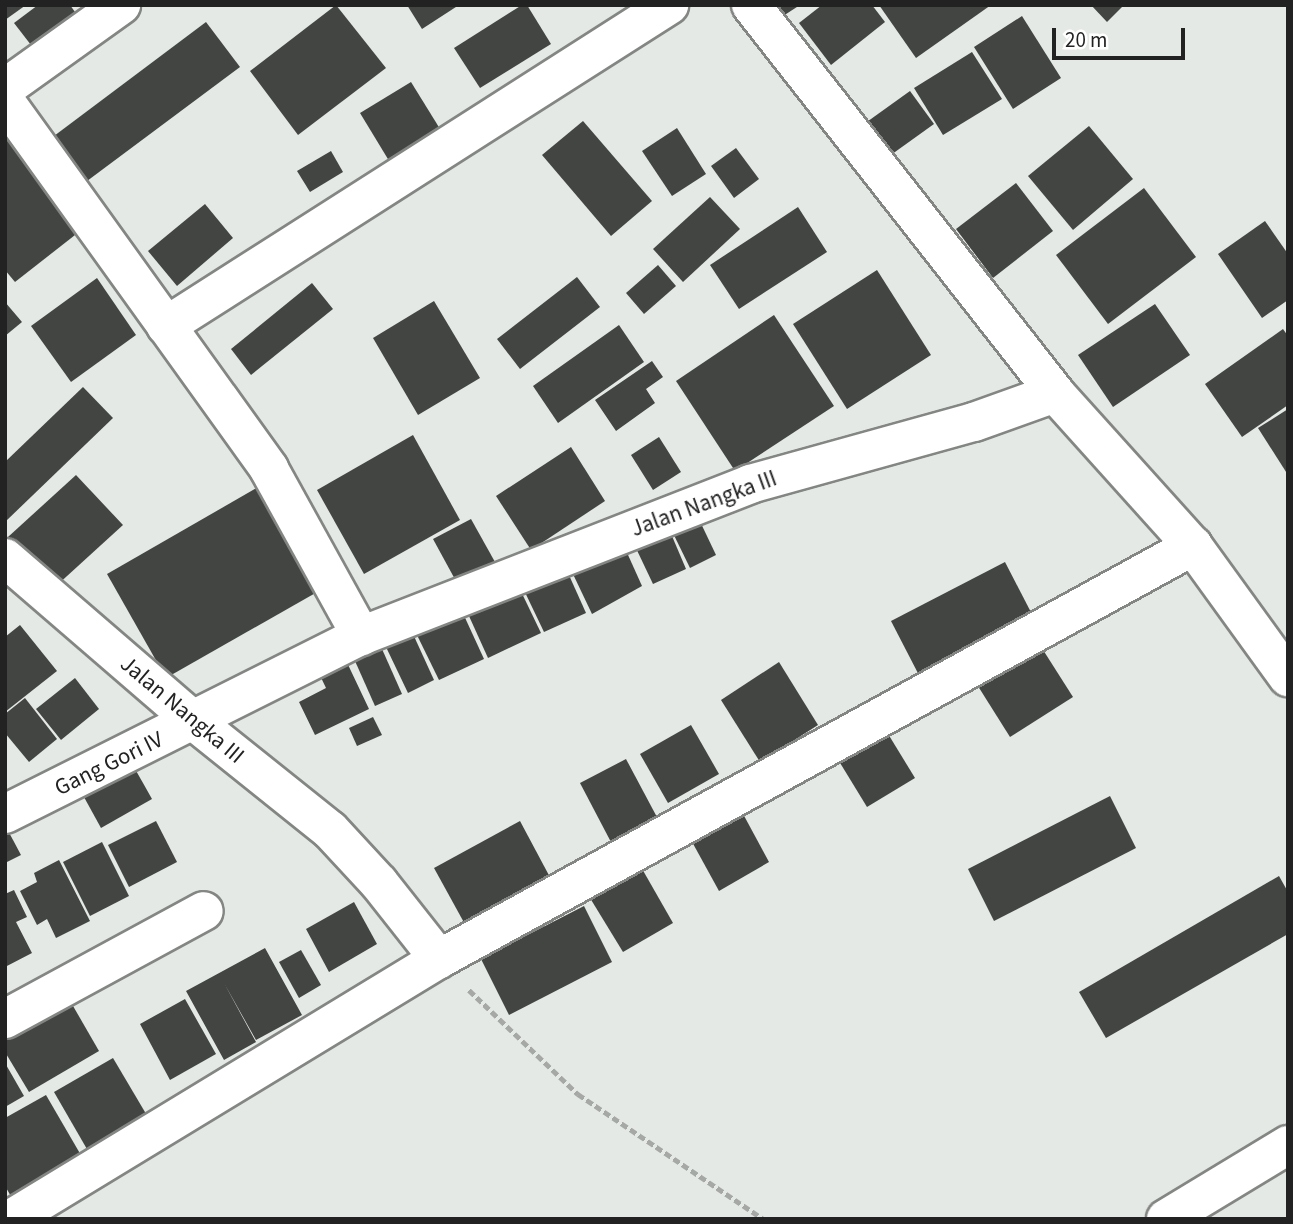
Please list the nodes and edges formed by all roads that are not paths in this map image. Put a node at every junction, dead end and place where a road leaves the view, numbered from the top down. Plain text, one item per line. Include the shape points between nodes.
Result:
1 (121, 5) edge
2 (669, 5) edge
3 (751, 5) edge
4 (5, 88) edge
5 (5, 101) edge
6 (166, 326) junction
7 (1055, 394) junction
8 (1193, 546) junction
9 (5, 558) edge
10 (361, 636) junction
11 (1287, 676) edge
12 (195, 722) junction
13 (5, 814) edge
14 (204, 911) dead end
15 (439, 959) junction
16 (5, 1019) edge
17 (1288, 1145) edge
18 (11, 1219) edge
19 (1166, 1219) edge

1 - 4 street
2 - 6 street
3 - 7 street
5 - 6 street
6 - 10 street via 269,468
7 - 8 street
7 - 10 street, Jalan Nangka III via 974,422 750,484
8 - 11 street
8 - 15 street
9 - 12 street, Jalan Nangka III
10 - 12 street, Gang Gori IV
12 - 13 street, Gang Gori IV
12 - 15 street, Jalan Nangka III via 330,830
14 - 16 street
15 - 18 street
17 - 19 street

